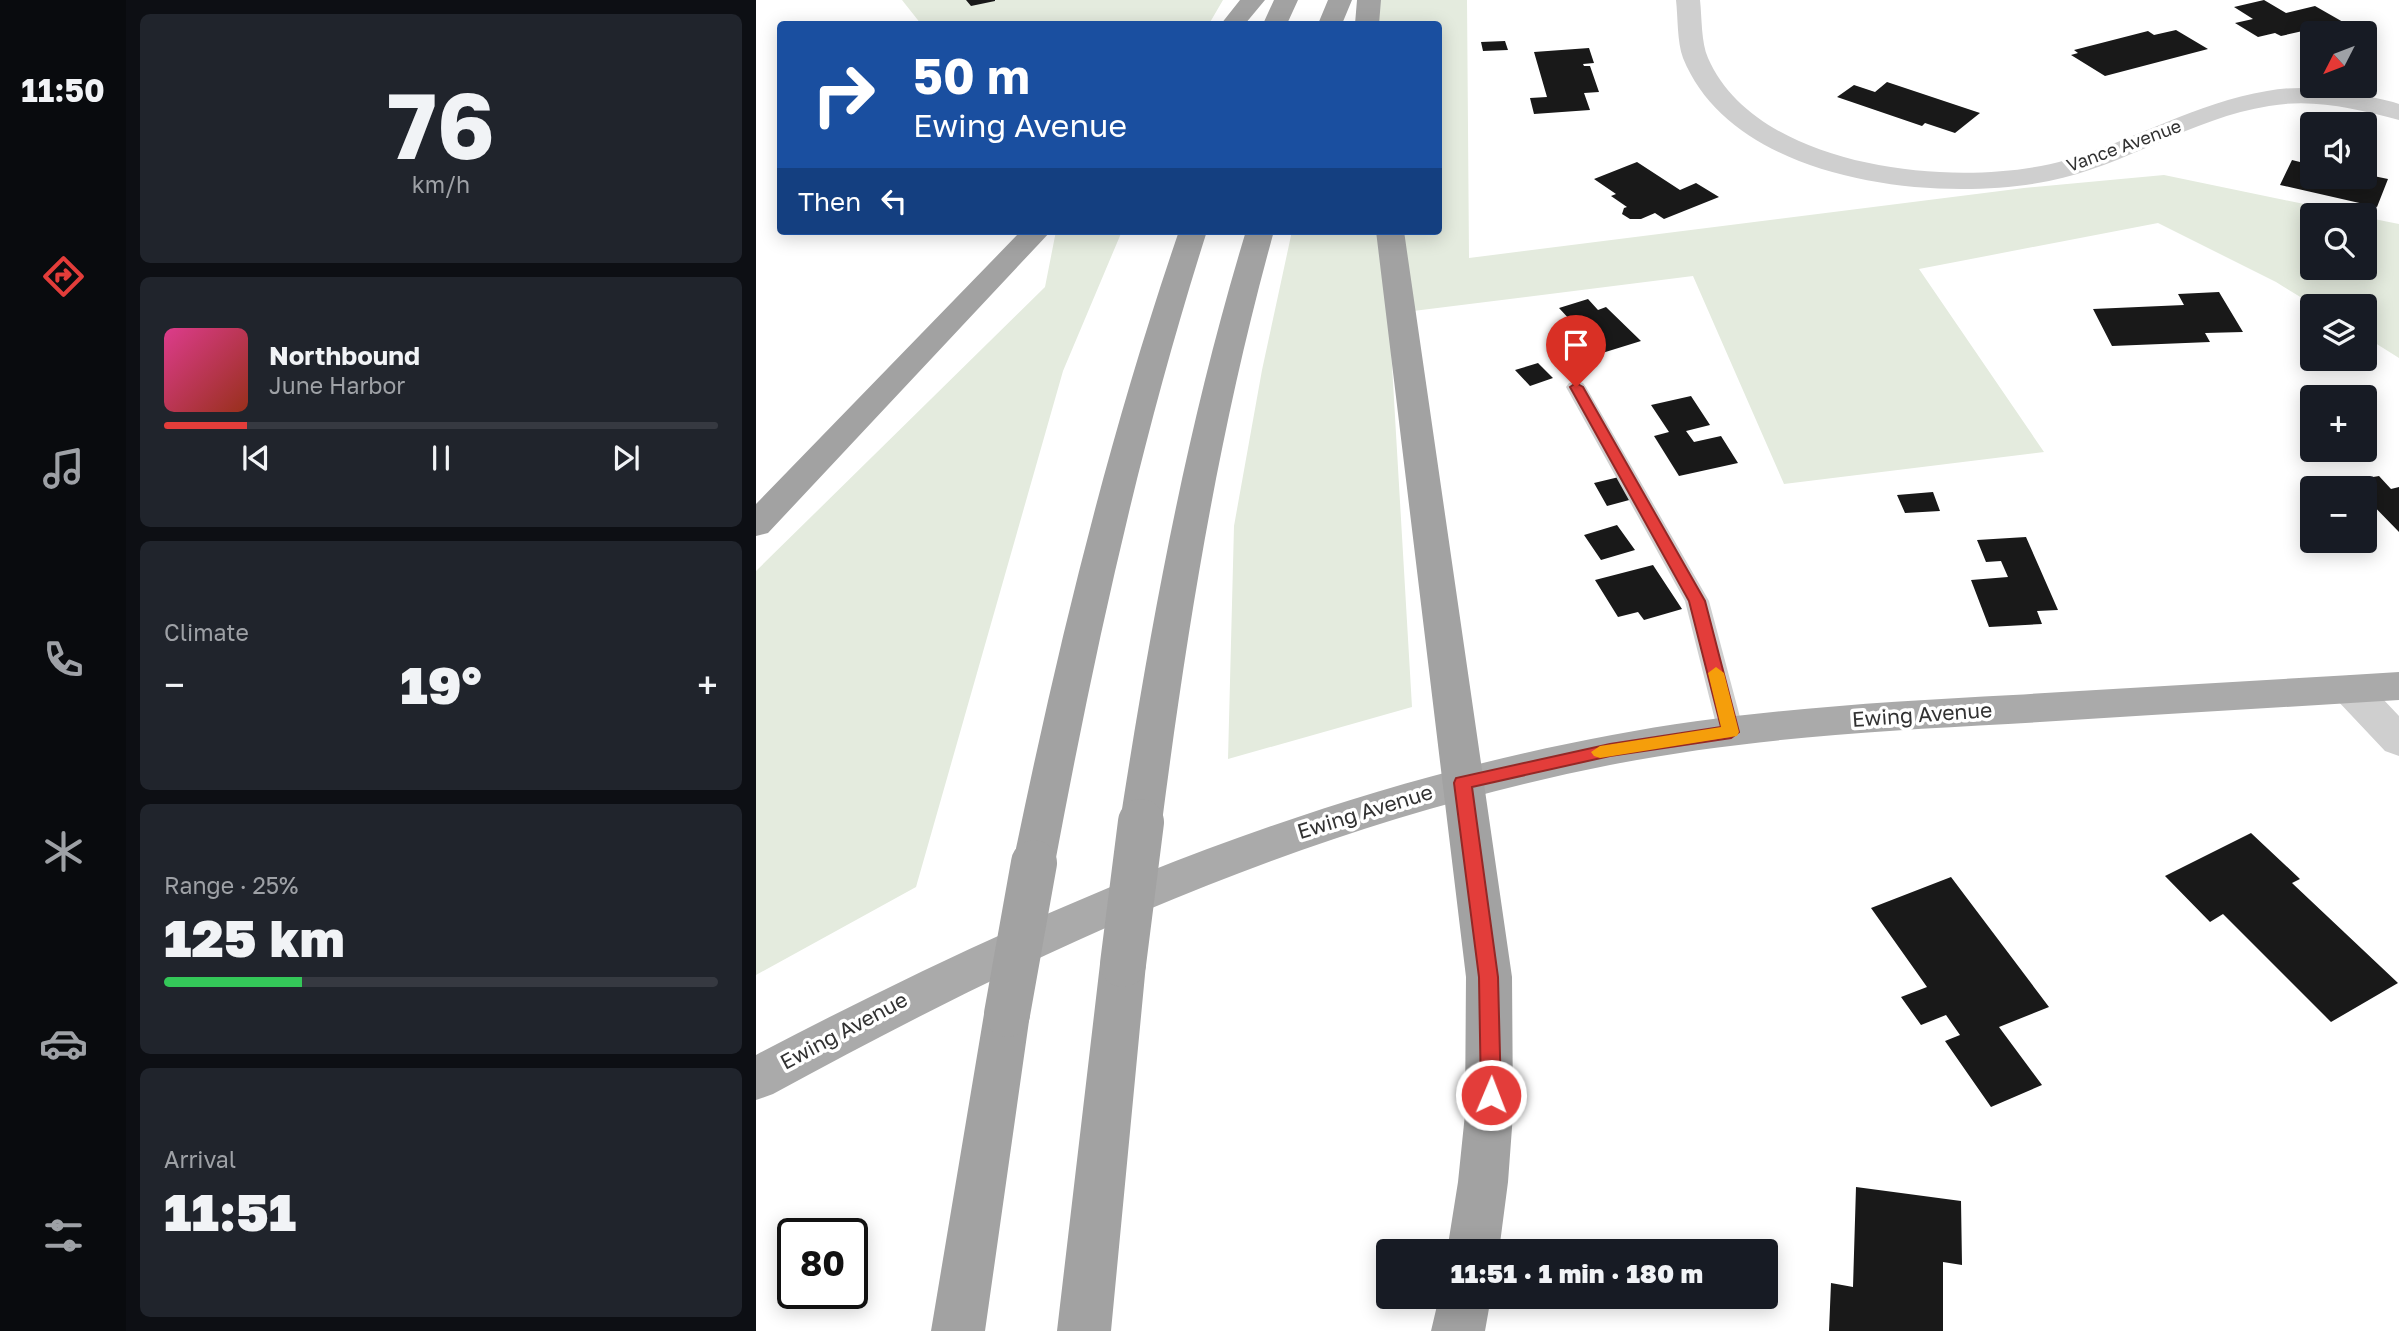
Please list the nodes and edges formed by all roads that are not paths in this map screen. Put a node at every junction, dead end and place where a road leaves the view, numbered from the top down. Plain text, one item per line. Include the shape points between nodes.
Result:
1 (1253, 0) edge
2 (1286, 0) edge
3 (1340, 0) edge
4 (1369, 0) edge
5 (1688, 0) edge
6 (1236, 21) edge
7 (1276, 21) edge
8 (1331, 21) edge
9 (1367, 21) edge
10 (2399, 112) edge
11 (1033, 235) edge
12 (1192, 235) edge
13 (1258, 235) edge
14 (1391, 235) edge
15 (1576, 387) dead end
16 (756, 525) edge
17 (2399, 686) edge
18 (2350, 689) junction
19 (1731, 732) junction
20 (2399, 741) edge
21 (1462, 783) junction
22 (756, 1079) edge
23 (1476, 1239) edge
24 (1463, 1309) edge
25 (958, 1331) edge
26 (1084, 1331) edge
27 (1458, 1331) edge

1 - 6 highway
2 - 7 highway
3 - 8 highway
4 - 9 highway
5 - 10 street, Vance Avenue via 1691,47 1704,79 1731,111 1800,152 1880,173 1964,180 2047,173 2086,163 2242,102 2272,97 2333,98
11 - 16 highway
12 - 25 highway, bridge via 1155,346 1061,723 1007,1014
13 - 26 highway, bridge via 1189,516 1141,822
14 - 21 highway
15 - 19 lane via 1697,601
17 - 18 main road, Ewing Avenue
18 - 19 main road, Ewing Avenue via 1944,713
18 - 20 street
19 - 21 main road, Ewing Avenue via 1610,750
21 - 22 main road, Ewing Avenue via 1247,850 1083,915 916,992
21 - 23 highway via 1489,977 1492,1046 1491,1119
24 - 27 highway

